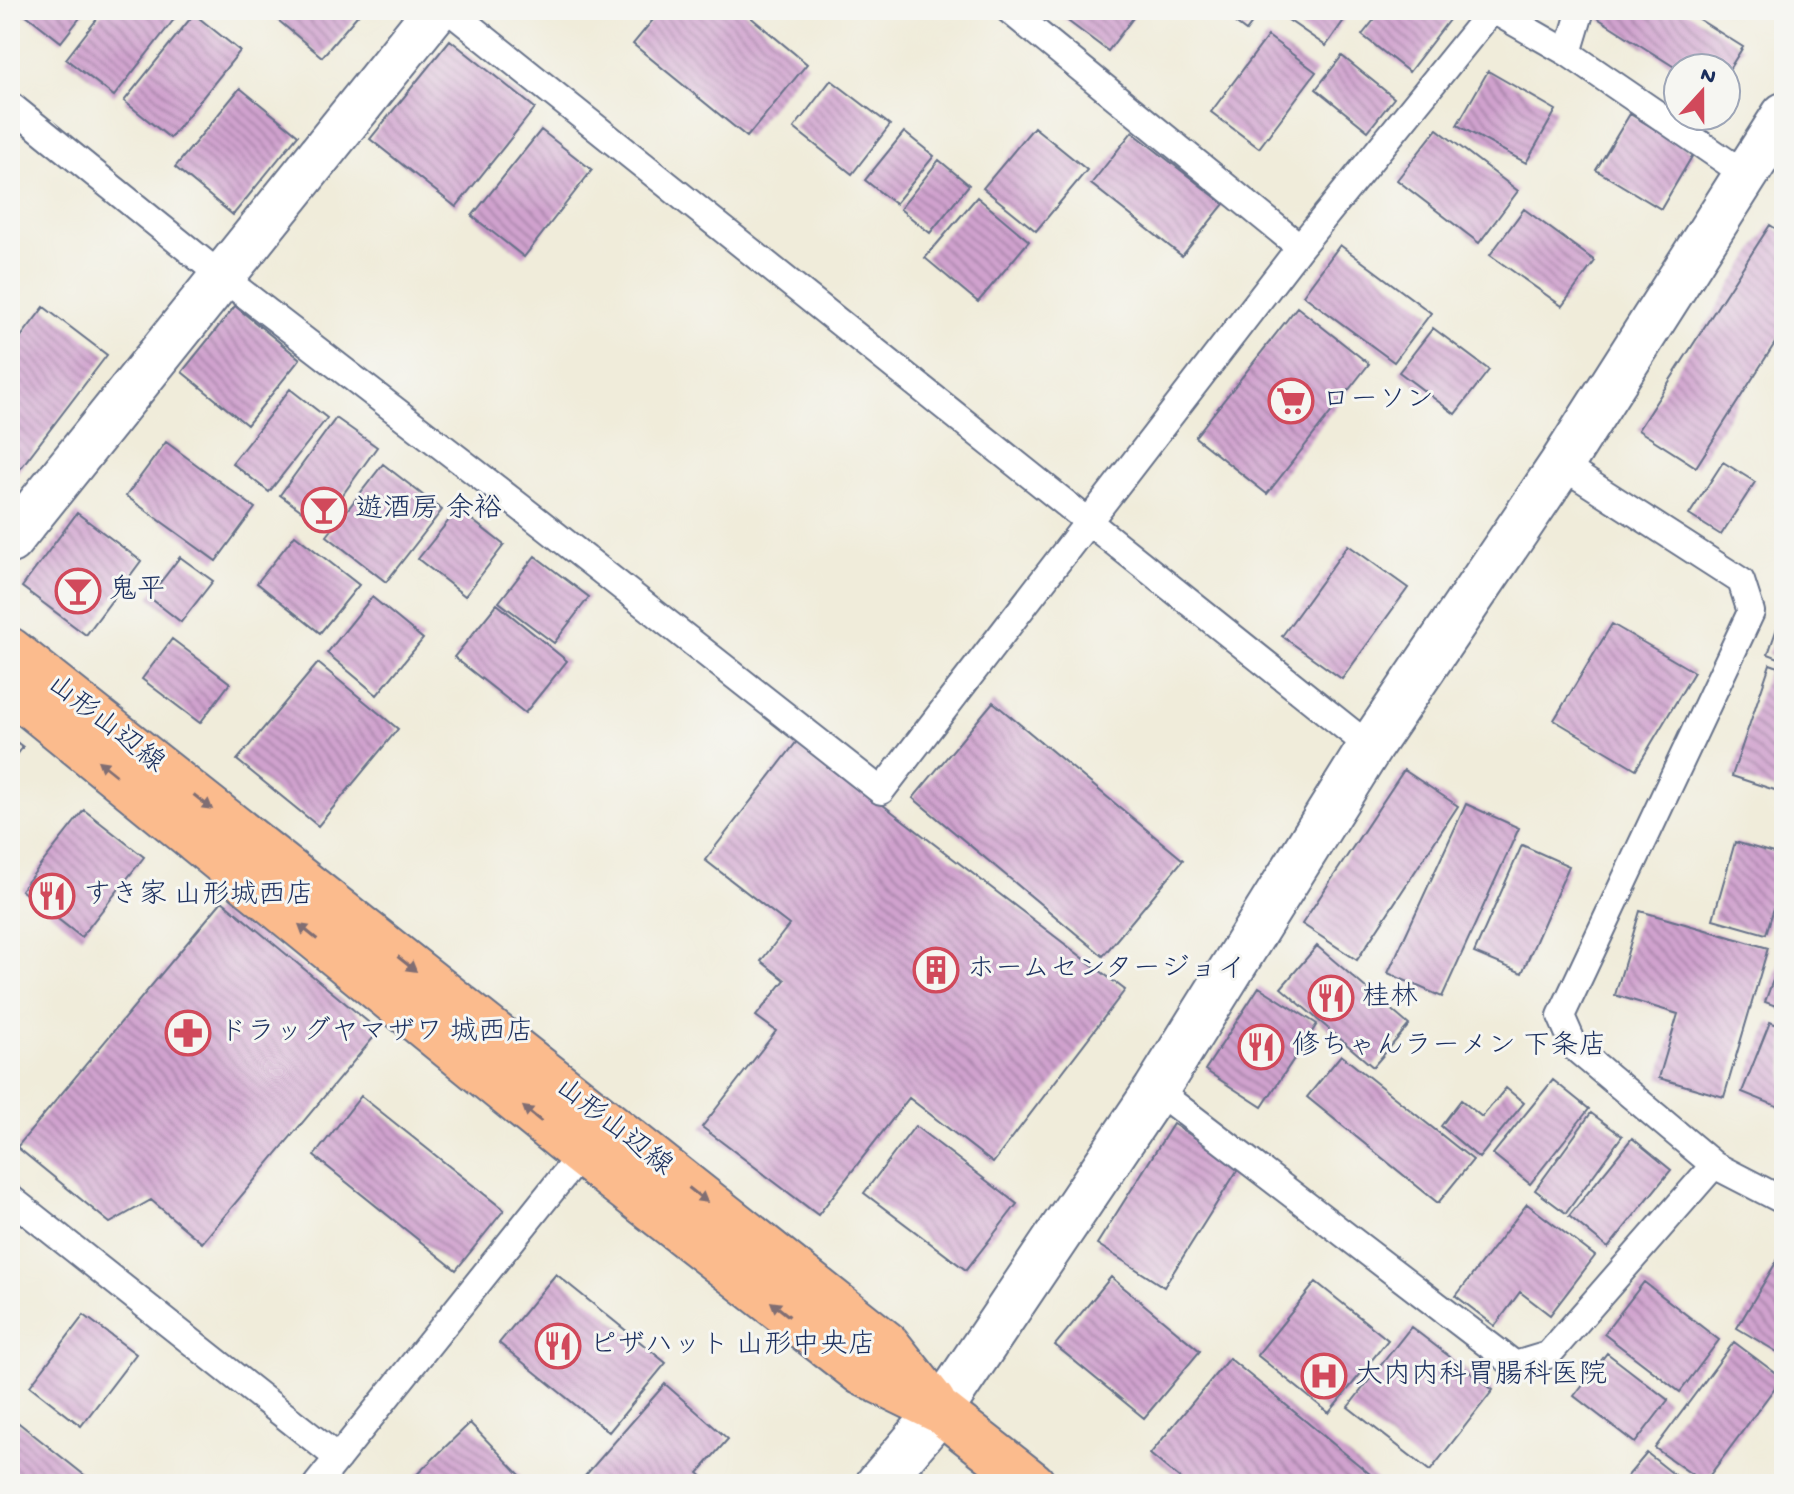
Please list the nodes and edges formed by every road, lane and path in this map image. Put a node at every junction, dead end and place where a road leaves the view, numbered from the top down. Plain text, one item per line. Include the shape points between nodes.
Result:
1 (436, 10) edge
2 (449, 10) edge
3 (1009, 10) edge
4 (1492, 10) edge
5 (1581, 10) edge
6 (1568, 53) junction
7 (10, 105) edge
8 (1784, 115) edge
9 (1746, 175) junction
10 (1300, 247) junction
11 (221, 276) junction
12 (1561, 465) junction
13 (1089, 521) junction
14 (10, 541) edge
15 (10, 650) edge
16 (10, 689) edge
17 (1370, 747) junction
18 (1156, 1090) junction
19 (581, 1154) junction
20 (1714, 1165) junction
21 (10, 1198) edge
22 (1784, 1201) edge
23 (940, 1411) junction
24 (338, 1458) junction
25 (317, 1484) edge
26 (878, 1484) edge
27 (1033, 1484) edge

1 - 11 street
2 - 13 lane
3 - 10 lane
4 - 6 lane
4 - 10 lane
5 - 6 lane
6 - 9 lane
7 - 11 lane
8 - 9 street
9 - 12 street
10 - 13 lane
11 - 13 lane via 881,791
11 - 14 street
12 - 17 street
12 - 20 lane via 1741,581 1751,612 1561,1016 1575,1048
13 - 17 lane
15 -> 23 main road, 山形山辺線 via 887,1344
19 -> 16 main road, 山形山辺線
17 - 18 street
18 - 20 lane via 1515,1365 1548,1355
18 - 23 street
23 -> 19 main road, 山形山辺線 via 862,1373
19 - 24 lane
20 - 22 lane
21 - 24 lane
23 - 26 street
23 - 27 main road, 山形山辺線
24 - 25 lane

